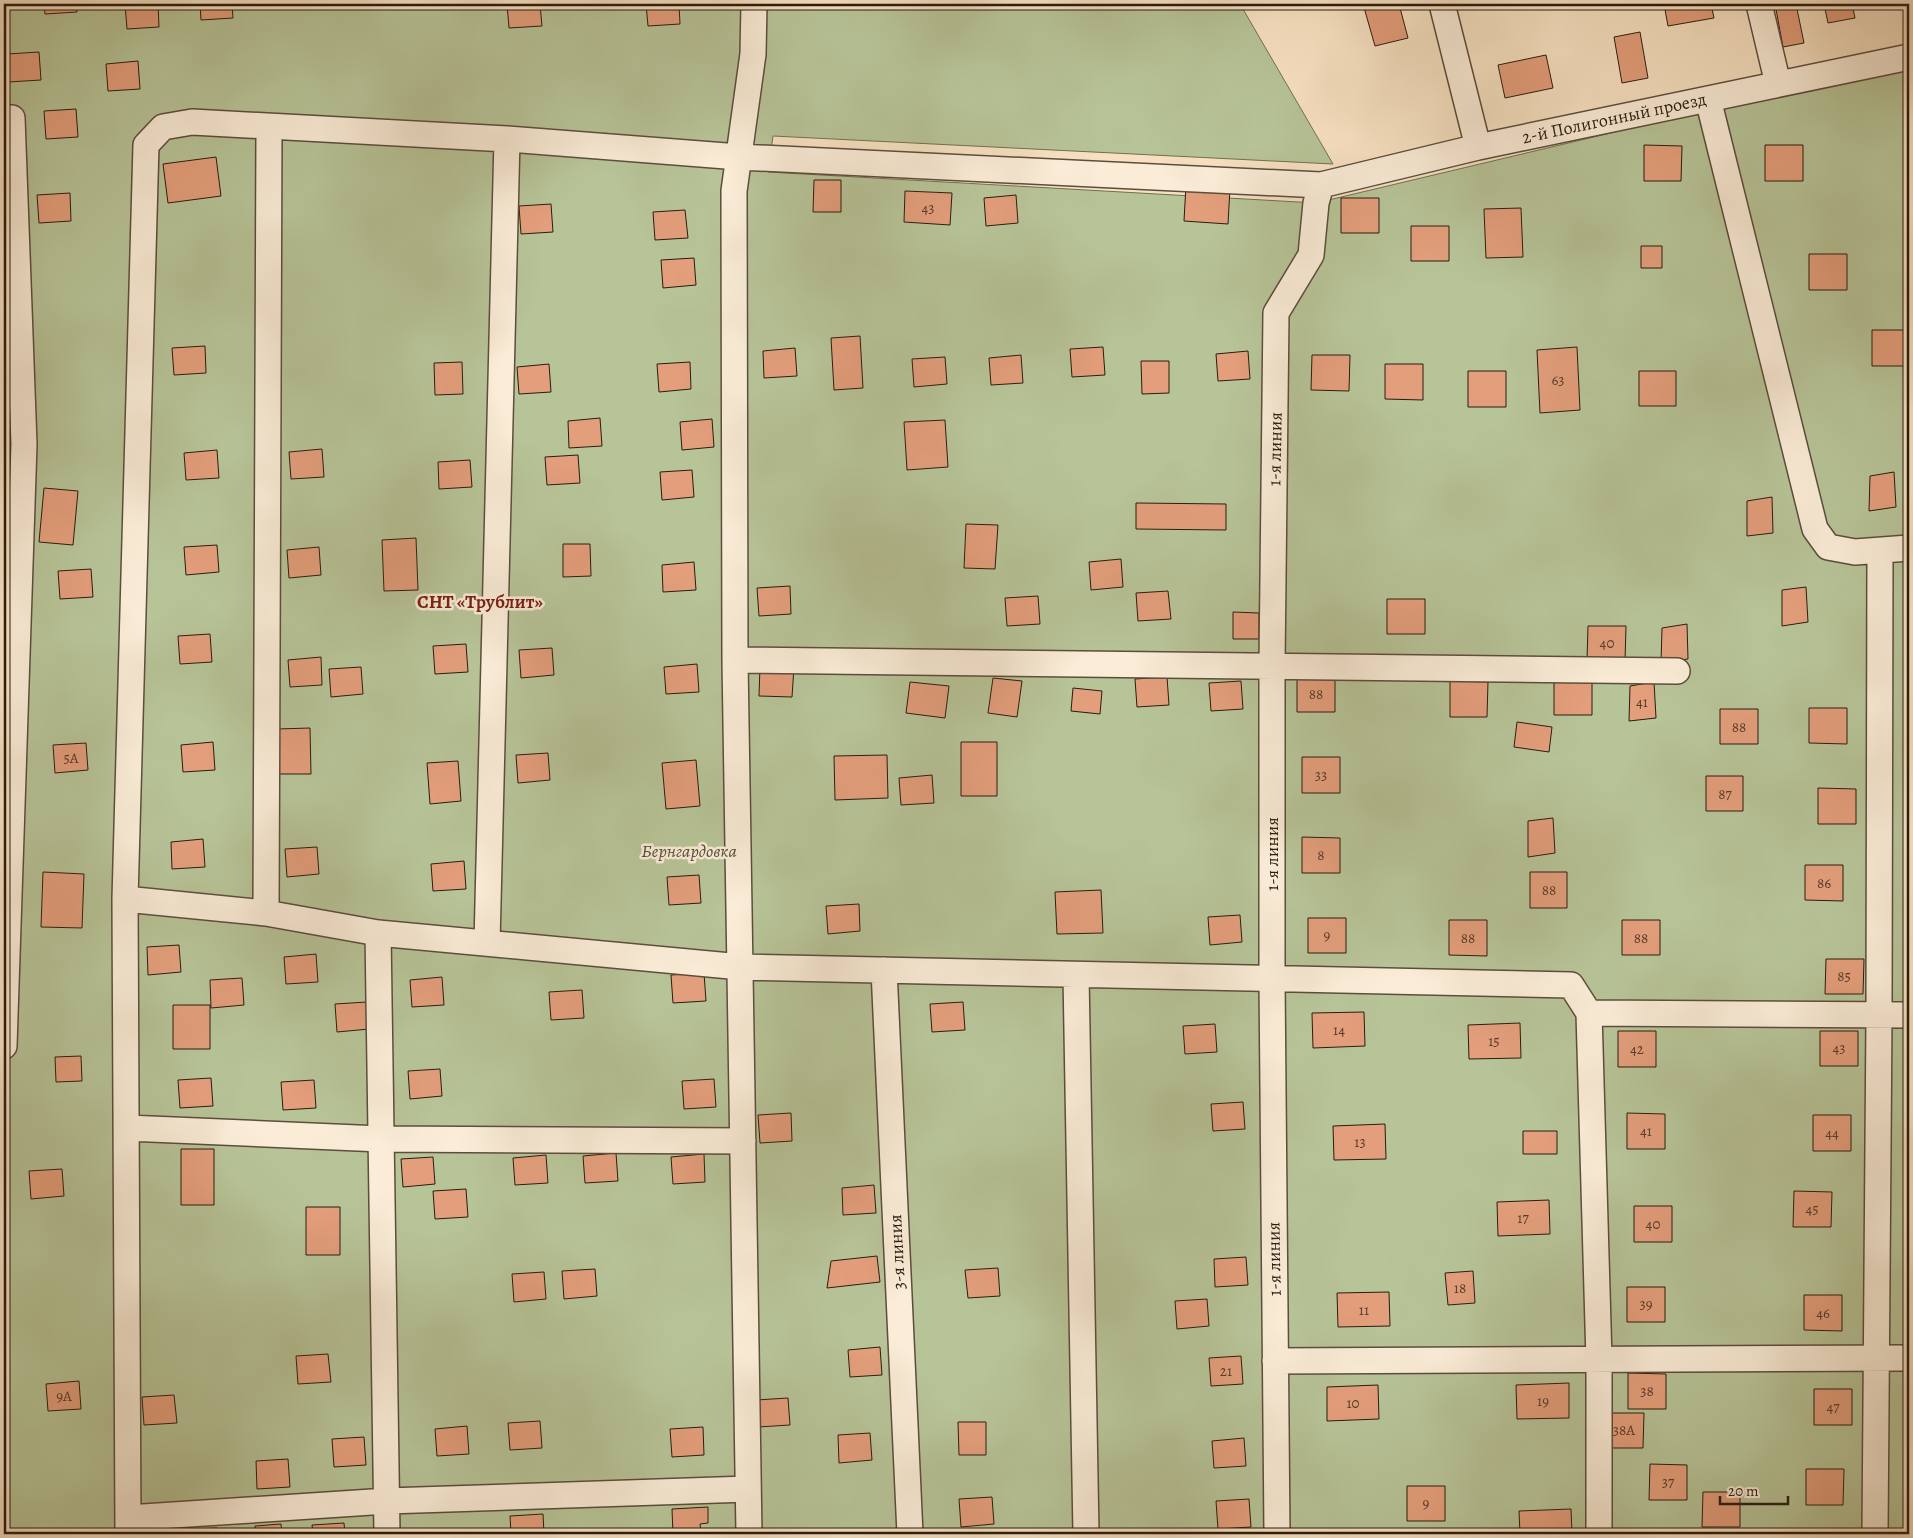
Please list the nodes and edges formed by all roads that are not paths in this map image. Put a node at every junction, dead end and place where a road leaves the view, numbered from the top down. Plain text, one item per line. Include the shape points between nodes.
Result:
1 (754, 4) edge
2 (1442, 4) edge
3 (1759, 4) edge
4 (1909, 57) edge
5 (1778, 84) junction
6 (1708, 99) junction
7 (4, 118) edge
8 (270, 127) junction
9 (507, 139) junction
10 (1478, 146) junction
11 (739, 157) junction
12 (1321, 185) junction
13 (14, 443) edge
14 (1909, 548) edge
15 (1880, 551) junction
16 (735, 660) junction
17 (1272, 666) junction
18 (1677, 671) dead end
19 (125, 899) junction
20 (266, 913) junction
21 (378, 933) junction
22 (487, 943) junction
23 (741, 967) junction
24 (884, 970) junction
25 (1076, 975) junction
26 (1272, 980) junction
27 (1589, 1013) junction
28 (1909, 1015) edge
29 (1880, 1016) junction
30 (4, 1046) edge
31 (127, 1128) junction
32 (381, 1139) junction
33 (743, 1141) junction
34 (1877, 1358) junction
35 (1909, 1358) edge
36 (1600, 1360) junction
37 (1275, 1361) junction
38 (748, 1489) junction
39 (387, 1501) junction
40 (128, 1526) edge
41 (387, 1534) edge
42 (749, 1534) edge
43 (910, 1534) edge
44 (1086, 1534) edge
45 (1277, 1534) edge
46 (1599, 1534) edge
47 (1874, 1534) edge

1 - 11 street via 752,54
2 - 10 street
3 - 5 street
4 - 5 street, 2-й Полигонный проезд
5 - 6 street, 2-й Полигонный проезд
6 - 10 street, 2-й Полигонный проезд
6 - 15 street via 1815,529 1828,547 1855,552
7 - 13 street via 12,118
8 - 9 street, 2-й Полигонный проезд
8 - 19 street, 2-й Полигонный проезд via 192,122 163,127 146,145
8 - 20 street
9 - 11 street, 2-й Полигонный проезд
9 - 22 street
10 - 12 street, 2-й Полигонный проезд
11 - 12 street, 2-й Полигонный проезд
11 - 16 street via 734,191
12 - 17 street, 1-я линия via 1311,255 1276,312
13 - 30 street
14 - 15 street
15 - 29 street
16 - 17 street
16 - 23 street
17 - 18 street
17 - 26 street, 1-я линия
19 - 20 street
19 - 31 street, 2-й Полигонный проезд
20 - 21 street
21 - 22 street
21 - 32 street
22 - 23 street
23 - 24 street
23 - 33 street
24 - 25 street
24 - 43 street, 3-я линия
25 - 26 street
25 - 44 street
26 - 27 street via 1571,985
26 - 37 street, 1-я линия
27 - 29 street
27 - 36 street
28 - 29 street
29 - 34 street
31 - 32 street
31 - 40 street, 2-й Полигонный проезд
32 - 33 street
32 - 39 street
33 - 38 street
34 - 35 street
34 - 36 street
34 - 47 street
36 - 37 street
36 - 46 street
37 - 45 street, 1-я линия
38 - 39 street
38 - 42 street
39 - 40 street
39 - 41 street

